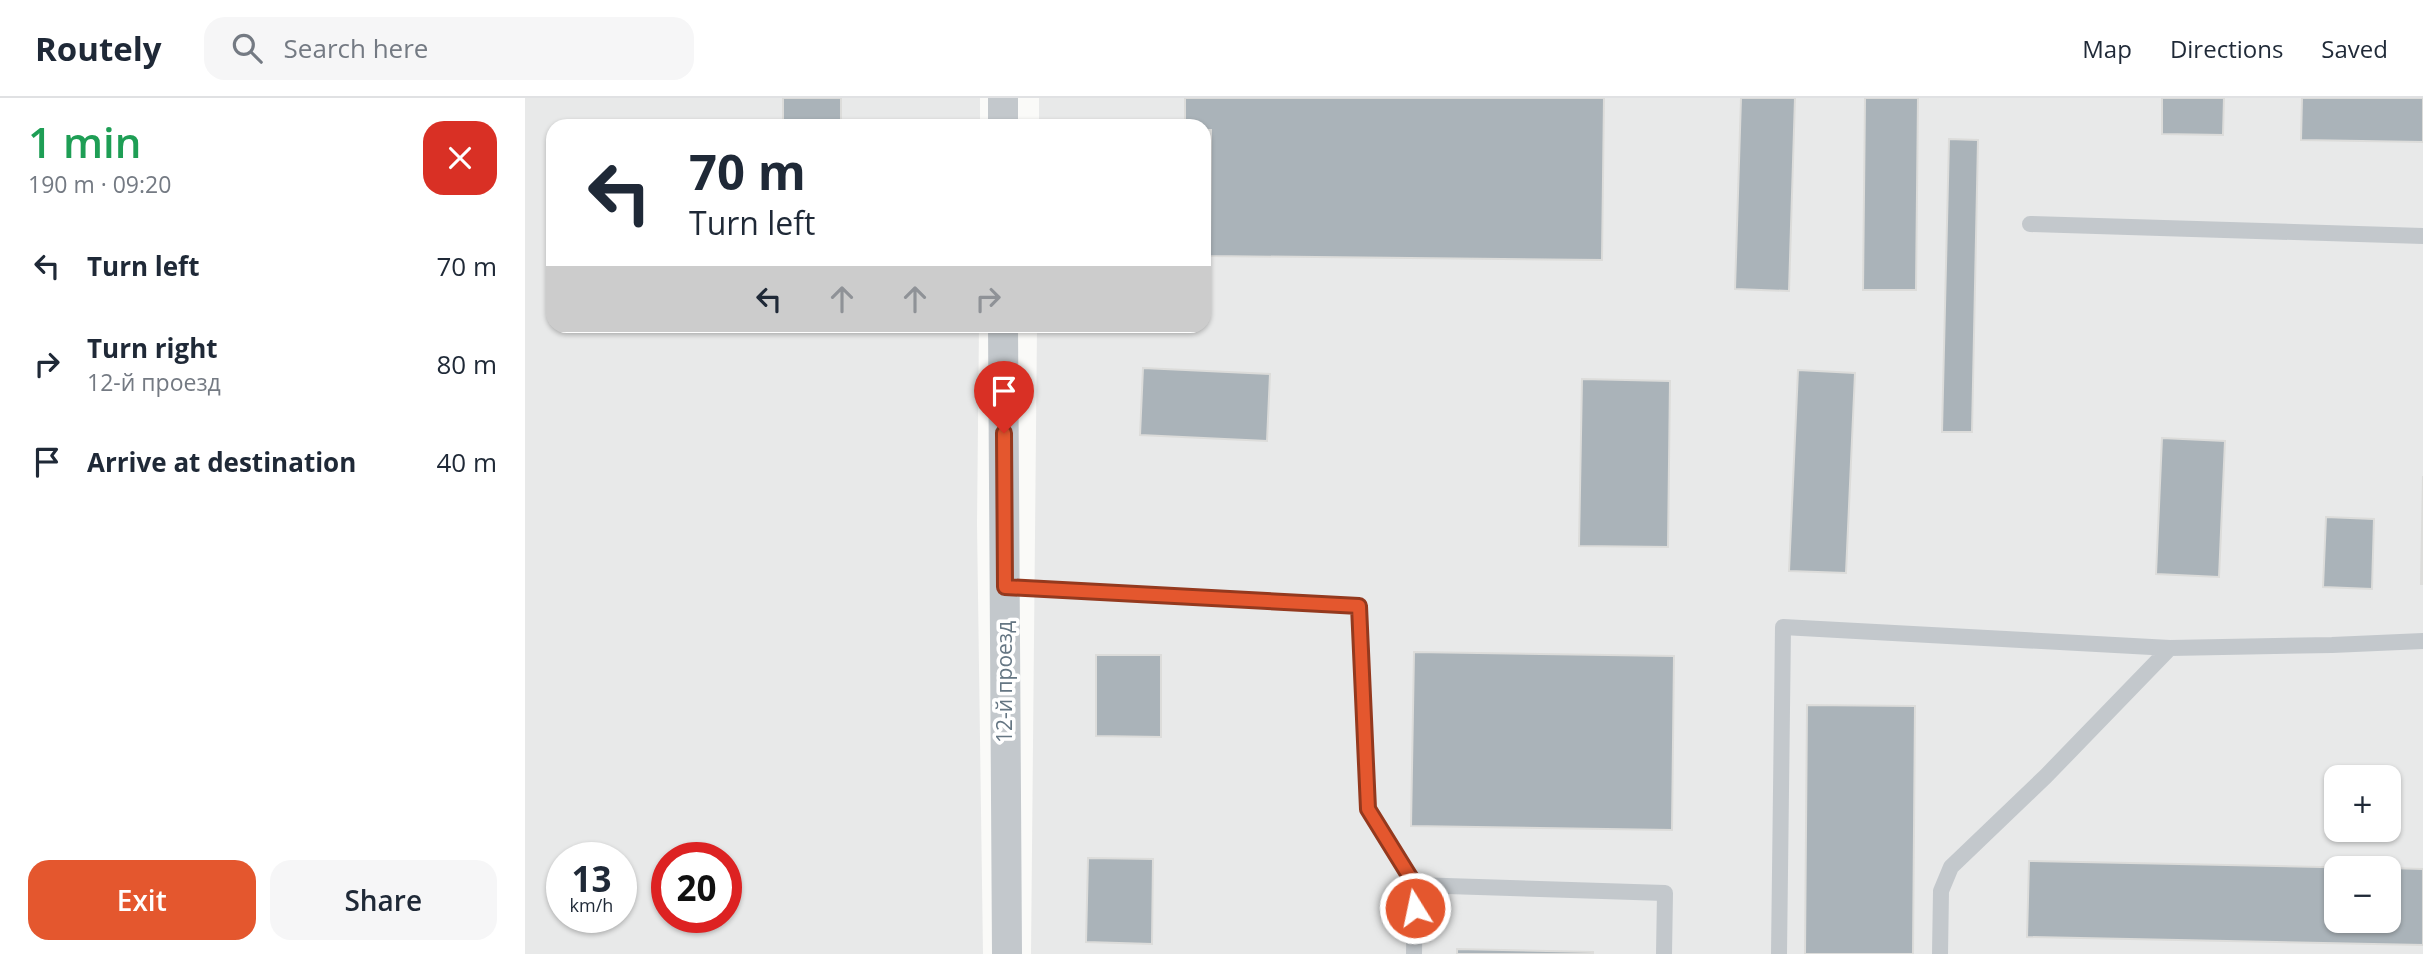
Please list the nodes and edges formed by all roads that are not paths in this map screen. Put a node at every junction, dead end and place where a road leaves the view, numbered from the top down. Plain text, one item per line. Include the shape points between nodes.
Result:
1 (1003, 98) edge
2 (1003, 119) edge
3 (2030, 224) dead end
4 (2423, 236) edge
5 (1003, 333) edge
6 (1005, 587) junction
7 (2423, 641) edge
8 (2169, 648) junction
9 (1415, 885) junction
10 (1007, 954) edge
11 (1414, 954) edge
12 (1664, 954) edge
13 (1779, 954) edge
14 (1940, 954) edge

1 - 2 street
3 - 4 lane
5 - 6 street, 12-й проезд
6 - 9 lane via 1359,606 1368,809
6 - 10 street, 12-й проезд
7 - 8 lane
8 - 13 lane via 1783,627
8 - 14 lane via 1951,867 1941,891
9 - 11 lane
9 - 12 lane via 1665,894

